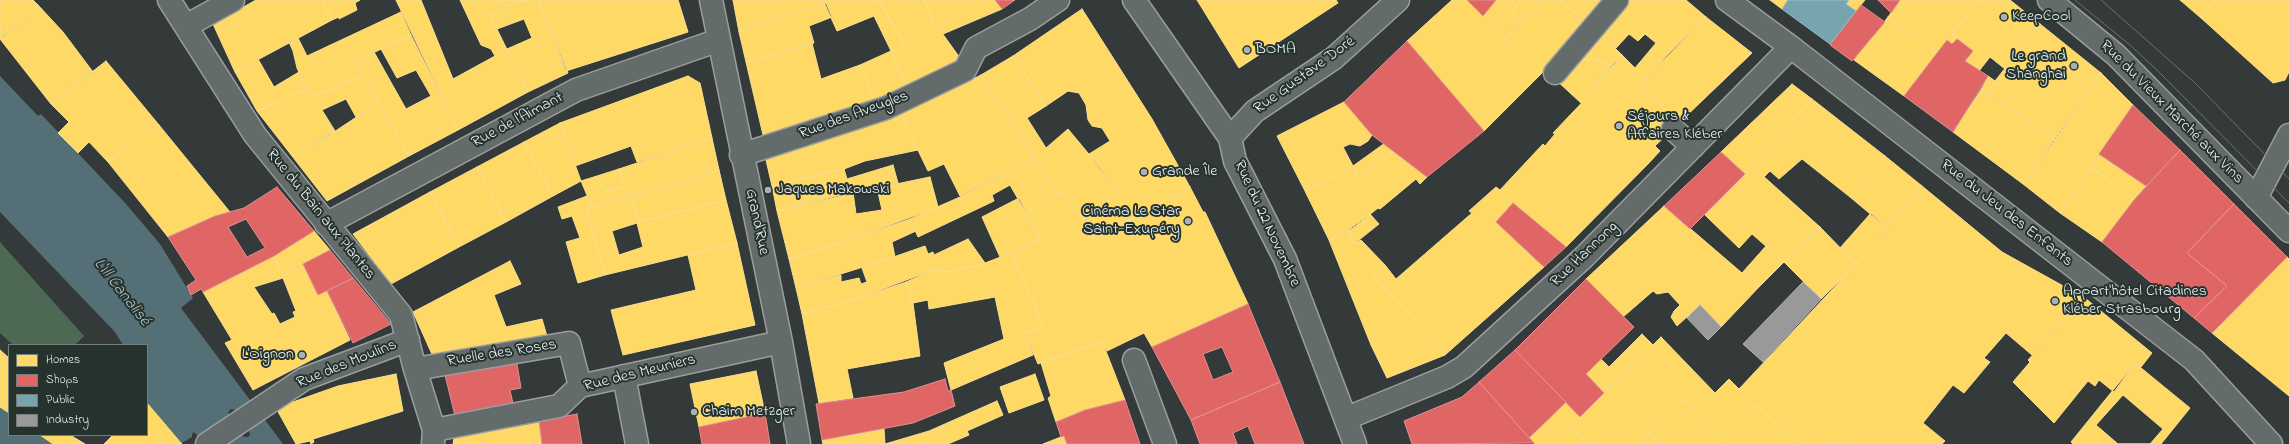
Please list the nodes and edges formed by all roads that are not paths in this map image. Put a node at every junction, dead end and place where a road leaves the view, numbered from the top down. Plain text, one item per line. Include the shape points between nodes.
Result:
1 (169, 0) edge
2 (233, 0) edge
3 (711, 0) edge
4 (1058, 0) edge
5 (1134, 0) edge
6 (1398, 0) edge
7 (1617, 0) edge
8 (1727, 0) edge
9 (2049, 0) edge
10 (186, 26) junction
11 (719, 40) junction
12 (1792, 47) junction
13 (1555, 73) dead end
14 (1673, 129) dead end
15 (2289, 135) edge
16 (1230, 138) junction
17 (1693, 147) junction
18 (741, 155) junction
19 (2256, 198) junction
20 (326, 224) junction
21 (2289, 231) edge
22 (408, 340) junction
23 (781, 342) junction
24 (1134, 360) dead end
25 (415, 369) junction
26 (624, 376) junction
27 (580, 386) junction
28 (1347, 418) junction
29 (434, 437) edge
30 (207, 444) edge
31 (637, 444) edge
32 (799, 444) edge
33 (1165, 444) edge
34 (1355, 444) edge
35 (2271, 444) edge

1 - 10 street, Rue du Bain aux Plantes
2 - 10 street
3 - 11 street, Grand'Rue
4 - 18 street, Rue des Aveugles via 1030,19 976,48 965,70 886,108
5 - 16 street, Rue du 22 Novembre
6 - 16 street, Rue Gustave Doré via 1334,58 1255,111
7 - 13 street
8 - 12 street, Rue du Jeu des Enfants
9 - 19 street, Rue du Vieux Marché aux Vins via 2116,55
10 - 20 street, Rue du Bain aux Plantes via 255,135
11 - 18 street, Grand'Rue
11 - 20 street, Rue de l'Aimant via 576,90
12 - 17 street, Rue Hannong
12 - 35 street, Rue du Jeu des Enfants via 2194,360
14 - 17 street
15 - 19 street
16 - 28 street, Rue du 22 Novembre via 1235,161 1285,259
17 - 28 street, Rue Hannong via 1584,257 1464,367 1447,377
18 - 23 street, Grand'Rue
19 - 21 street, Rue du Vieux Marché aux Vins
20 - 22 street, Rue du Bain aux Plantes via 402,315
22 - 25 street, Rue du Bain aux Plantes
22 - 30 street, Rue des Moulins via 304,379
23 - 26 street, Rue des Meuniers
23 - 32 street, Grand'Rue
24 - 33 street
25 - 27 street, Ruelle des Roses via 569,343
25 - 29 street, Rue du Bain aux Plantes
26 - 27 street, Rue des Meuniers
26 - 31 street
27 - 29 street, Rue des Meuniers via 559,406
28 - 34 street, Rue du 22 Novembre

